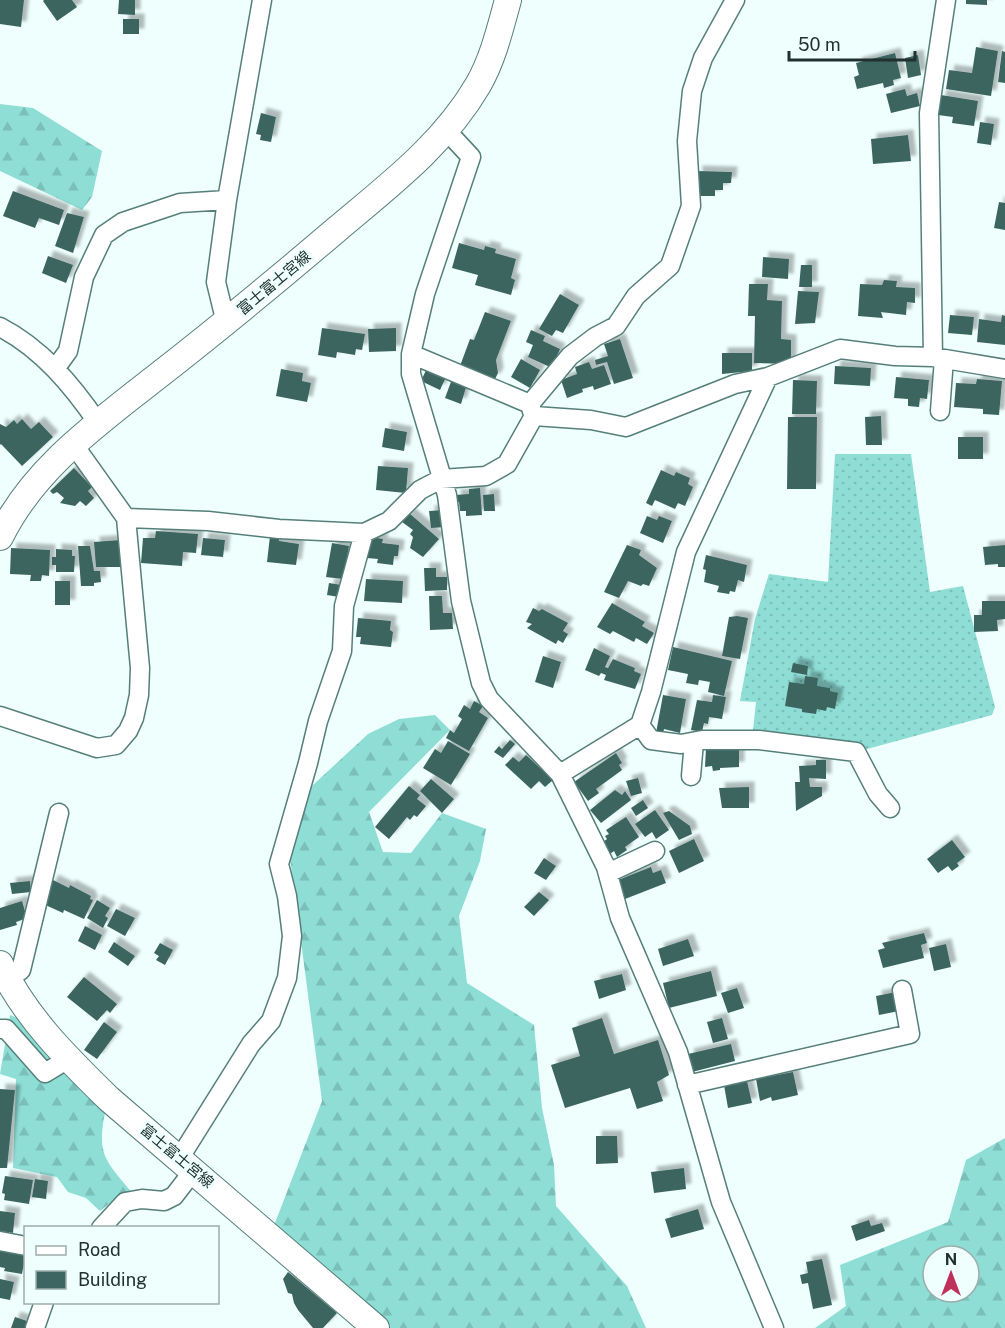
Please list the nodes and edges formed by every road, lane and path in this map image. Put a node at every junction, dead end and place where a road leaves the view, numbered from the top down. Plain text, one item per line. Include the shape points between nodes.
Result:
1 (262, 0) edge
2 (508, 0) edge
3 (735, 0) edge
4 (946, 0) edge
5 (446, 130) junction
6 (227, 200) junction
7 (226, 323) junction
8 (0, 327) edge
9 (411, 354) junction
10 (939, 358) junction
11 (55, 369) junction
12 (1005, 369) edge
13 (768, 377) junction
14 (532, 410) junction
15 (940, 411) dead end
16 (98, 423) junction
17 (74, 445) junction
18 (441, 479) junction
19 (126, 518) junction
20 (364, 533) junction
21 (0, 537) edge
22 (0, 716) edge
23 (640, 725) junction
24 (694, 742) junction
25 (560, 774) junction
26 (691, 776) dead end
27 (890, 808) dead end
28 (59, 813) dead end
29 (656, 851) dead end
30 (608, 873) junction
31 (4, 971) edge
32 (902, 990) dead end
33 (0, 1029) edge
34 (68, 1059) junction
35 (687, 1085) junction
36 (186, 1164) junction
37 (102, 1226) edge
38 (0, 1241) edge
39 (24, 1246) edge
40 (43, 1304) edge
41 (35, 1328) edge
42 (376, 1328) edge
43 (774, 1328) edge

1 - 6 street
2 - 5 main road, 富士富士宮線 via 479,84
3 - 14 street via 703,58 692,91 687,141 691,206 670,266 636,296 616,326 570,356
4 - 10 street via 929,112
5 - 7 main road, 富士富士宮線 via 421,158
5 - 9 street via 471,158 425,294
6 - 7 street via 216,282
6 - 11 street via 180,203 123,222 105,235 84,277 68,351
7 - 16 main road, 富士富士宮線
8 - 11 street via 21,338
9 - 14 street
9 - 18 street via 411,374
10 - 12 street
10 - 13 street via 840,349
10 - 15 street
11 - 16 street
13 - 14 street via 735,384 626,427
13 - 23 street via 686,552
14 - 18 street via 507,464 486,476
16 - 17 main road, 富士富士宮線
17 - 19 street
17 - 21 main road, 富士富士宮線 via 30,489
18 - 20 street via 420,490 388,521
18 - 25 street via 447,495 461,601 480,683 489,699
19 - 20 street
19 - 22 street via 140,668 134,718 128,731 116,745 97,748
20 - 36 street via 344,606 342,651 318,721 279,864 292,936 287,978 271,1021 251,1044
23 - 24 street via 651,740
23 - 25 street
24 - 26 street
24 - 27 street via 759,740 856,752
25 - 30 street
28 - 31 street via 21,970
29 - 30 street
30 - 35 street via 620,918 678,1052
31 - 34 main road, 富士富士宮線 via 21,1000
32 - 35 street via 910,1034
33 - 34 street via 6,1029 45,1072
34 - 36 main road, 富士富士宮線
35 - 43 street via 721,1203
36 - 37 street via 174,1196 164,1201 125,1202
36 - 42 main road, 富士富士宮線
38 - 39 street
40 - 41 street

